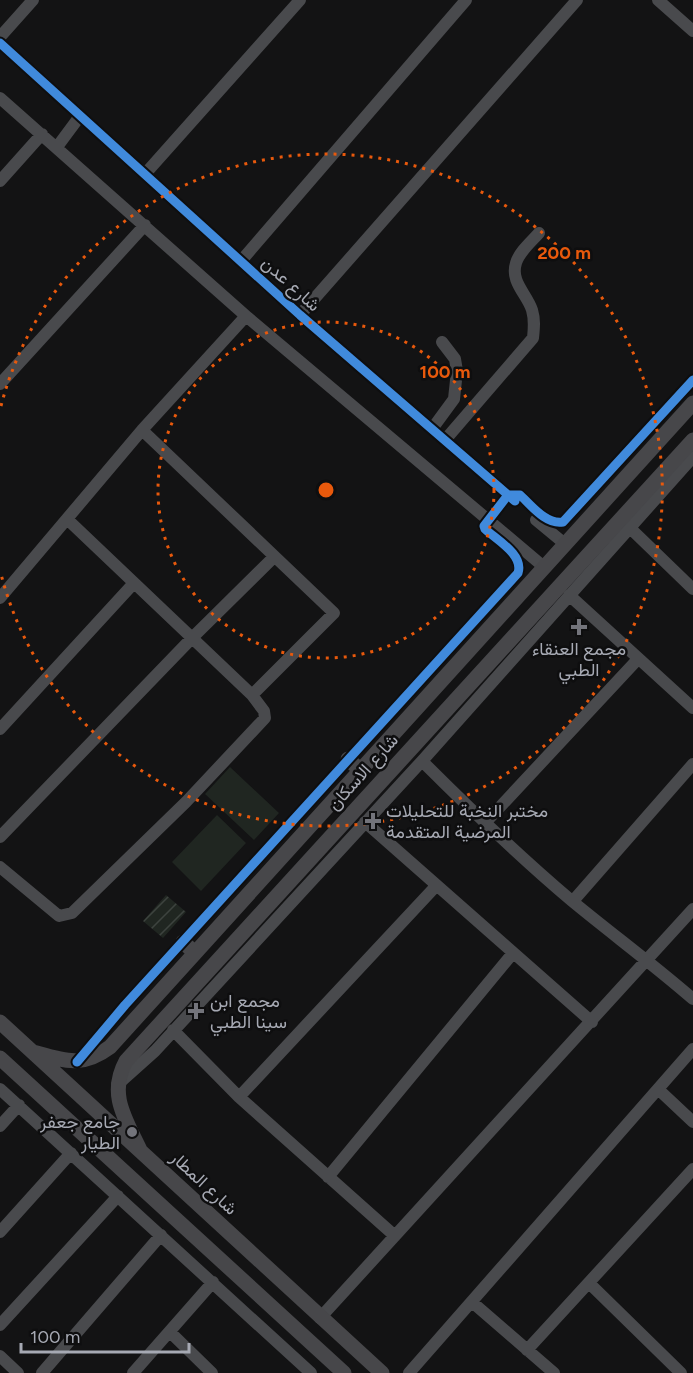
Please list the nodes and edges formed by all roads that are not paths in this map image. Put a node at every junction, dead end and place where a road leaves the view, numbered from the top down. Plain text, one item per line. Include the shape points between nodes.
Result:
1 (33, 0) edge
2 (300, 0) edge
3 (466, 0) edge
4 (576, 0) edge
5 (658, 0) edge
6 (693, 31) edge
7 (0, 37) edge
8 (0, 43) edge
9 (0, 98) edge
10 (80, 116) junction
11 (42, 134) junction
12 (57, 147) junction
13 (145, 174) junction
14 (0, 181) edge
15 (145, 225) junction
16 (539, 233) dead end
17 (241, 261) junction
18 (246, 315) junction
19 (300, 315) junction
20 (442, 342) dead end
21 (693, 380) edge
22 (0, 384) edge
23 (693, 403) edge
24 (432, 429) junction
25 (142, 430) junction
26 (445, 440) junction
27 (693, 440) edge
28 (693, 457) edge
29 (666, 478) junction
30 (508, 495) junction
31 (488, 518) junction
32 (67, 519) junction
33 (630, 528) junction
34 (564, 544) junction
35 (274, 557) junction
36 (544, 567) junction
37 (134, 583) junction
38 (571, 586) junction
39 (693, 589) edge
40 (0, 598) edge
41 (192, 638) junction
42 (638, 659) junction
43 (252, 695) junction
44 (693, 708) edge
45 (0, 729) edge
46 (348, 759) junction
47 (422, 761) junction
48 (693, 764) edge
49 (360, 770) junction
50 (365, 822) junction
51 (485, 824) junction
52 (0, 837) edge
53 (319, 860) junction
54 (0, 867) edge
55 (436, 886) junction
56 (573, 901) junction
57 (693, 909) edge
58 (183, 942) junction
59 (195, 953) junction
60 (513, 953) junction
61 (647, 960) junction
62 (170, 980) junction
63 (188, 993) junction
64 (693, 999) edge
65 (151, 1001) junction
66 (168, 1015) junction
67 (0, 1022) edge
68 (592, 1022) junction
69 (173, 1030) junction
70 (693, 1049) edge
71 (33, 1052) junction
72 (0, 1058) edge
73 (77, 1062) junction
74 (117, 1086) junction
75 (0, 1089) edge
76 (659, 1090) junction
77 (239, 1097) junction
78 (19, 1106) junction
79 (693, 1122) edge
80 (0, 1126) edge
81 (140, 1150) junction
82 (71, 1153) junction
83 (693, 1168) edge
84 (328, 1177) junction
85 (118, 1196) junction
86 (0, 1232) edge
87 (161, 1235) junction
88 (395, 1236) junction
89 (213, 1282) junction
90 (589, 1283) junction
91 (472, 1302) junction
92 (320, 1317) junction
93 (0, 1325) edge
94 (170, 1332) junction
95 (527, 1350) junction
96 (0, 1356) edge
97 (18, 1373) edge
98 (42, 1373) edge
99 (133, 1373) edge
100 (212, 1373) edge
101 (311, 1373) edge
102 (345, 1373) edge
103 (382, 1373) edge
104 (409, 1373) edge
105 (554, 1373) edge
106 (681, 1373) edge

1 - 7 street
2 - 13 street
3 - 17 street
4 - 19 street
5 - 6 street
8 - 10 street, شارع عدن
9 - 11 street
10 - 12 street
10 - 13 street, شارع عدن
11 - 12 street
11 - 14 street
12 - 15 street
13 - 17 street, شارع عدن
15 - 18 street
15 - 22 street
16 - 26 street via 516,262 515,275 535,320 534,338
17 - 19 street, شارع عدن
18 - 25 street
18 - 31 street
19 - 24 street, شارع عدن
20 - 24 street via 455,359 454,399
21 - 30 street via 563,522 548,520 519,495
23 - 34 main road, شارع الاسكان
24 - 26 street, شارع عدن
25 - 32 street
25 - 35 street
26 - 30 street, شارع عدن
27 - 29 main road, شارع الاسكان
28 - 29 street
29 - 33 street
29 - 38 main road, شارع الاسكان
30 - 31 street
30 - 34 street, شارع عدن
31 - 36 street
31 - 46 street via 485,529 516,557 520,564 518,573
32 - 37 street
32 - 40 street
33 - 38 street
33 - 39 street
34 - 36 main road, شارع الاسكان
35 - 41 street
35 - 43 street via 334,613
36 - 49 main road, شارع الاسكان
37 - 41 street
37 - 45 street
38 - 42 street
38 - 47 street
38 - 53 main road, شارع الاسكان
41 - 43 street
41 - 52 street
42 - 44 street
42 - 51 street
43 - 54 street via 265,718 72,913 59,916
46 - 49 main road
46 - 58 street
47 - 50 street
47 - 51 street
48 - 56 street
49 - 59 main road, شارع الاسكان
50 - 53 street
50 - 55 street
51 - 56 street
53 - 63 main road, شارع الاسكان
53 - 69 street
55 - 60 street
55 - 77 street
56 - 61 street
57 - 61 street
58 - 59 main road
58 - 73 street
59 - 62 main road, شارع الاسكان
60 - 68 street
60 - 84 street
61 - 64 street
61 - 68 street
62 - 63 main road via 175,990
62 - 65 main road, شارع الاسكان
63 - 66 main road, شارع الاسكان
65 - 66 main road via 163,1004
65 - 73 main road, شارع الاسكان via 110,1047 98,1056
66 - 74 main road, شارع الاسكان via 126,1061
67 - 71 main road, شارع المطار
68 - 88 street
69 - 74 street
69 - 77 street
70 - 76 street
71 - 73 main road
71 - 81 main road, شارع المطار
72 - 102 main road
74 - 81 main road via 121,1108
75 - 78 street
76 - 79 street
76 - 91 street
77 - 84 street
78 - 80 street
78 - 82 street
81 - 92 main road, شارع المطار
82 - 85 street
82 - 86 street
83 - 90 street
84 - 88 street
85 - 87 street
85 - 93 street
87 - 89 street
87 - 98 street
88 - 92 street
89 - 94 street
89 - 101 street
90 - 95 street
90 - 106 street
91 - 95 street
91 - 104 street
92 - 103 main road, شارع المطار
94 - 99 street
94 - 100 street
95 - 105 street
96 - 97 street

